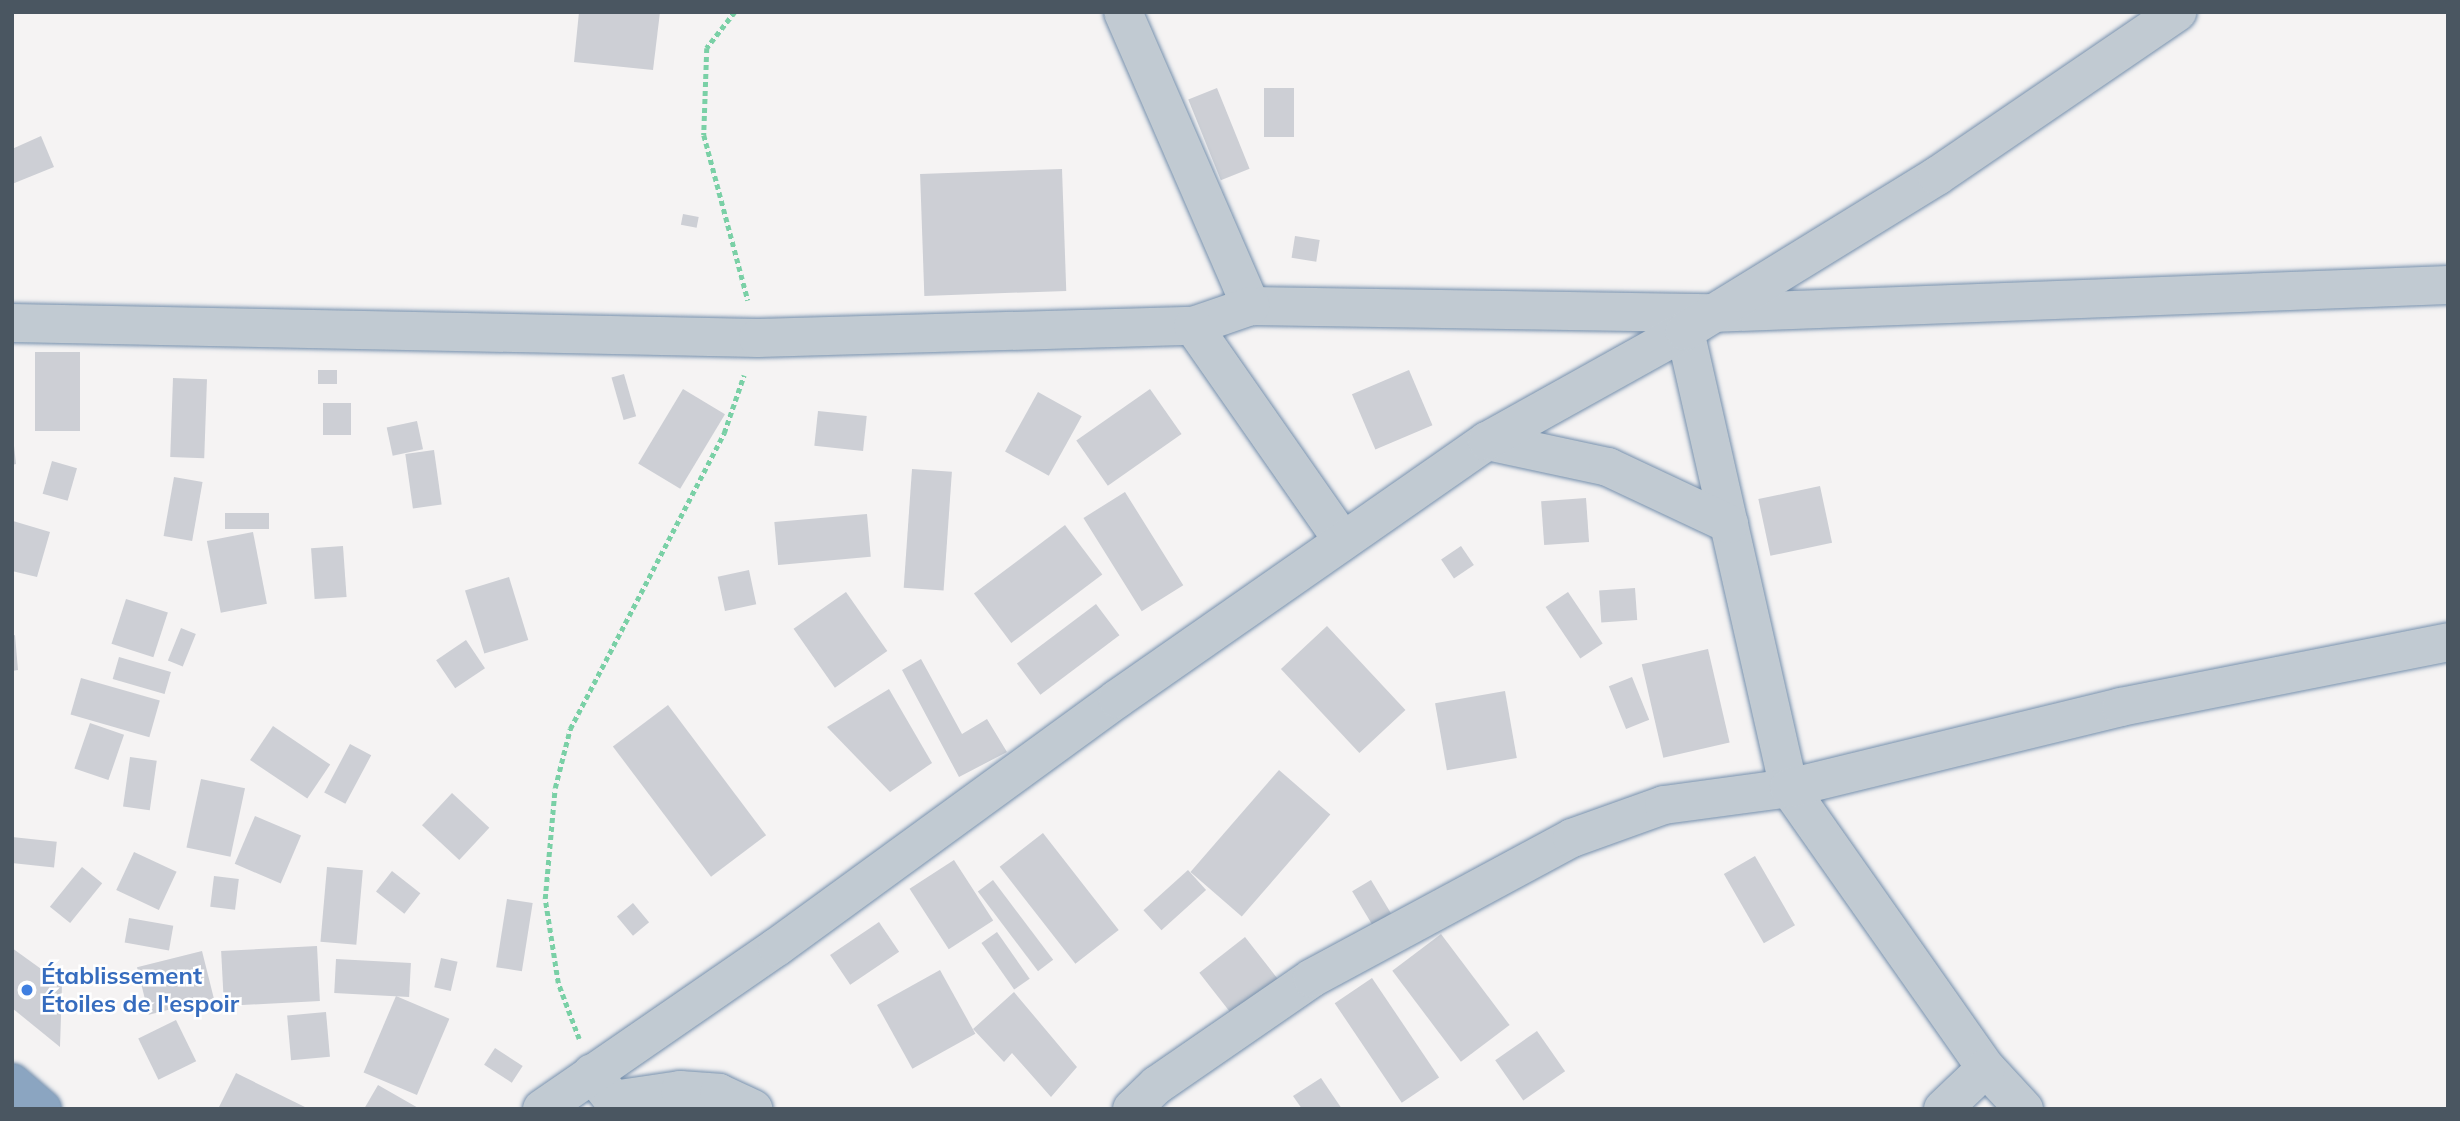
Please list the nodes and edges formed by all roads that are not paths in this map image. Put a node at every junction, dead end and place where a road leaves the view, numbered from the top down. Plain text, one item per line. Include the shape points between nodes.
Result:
1 (1123, 12) edge
2 (2177, 12) edge
3 (2448, 285) edge
4 (1251, 306) junction
5 (1698, 322) junction
6 (12, 323) edge
7 (1193, 326) junction
8 (1487, 441) junction
9 (1729, 524) junction
10 (1343, 541) junction
11 (2448, 642) edge
12 (1789, 788) junction
13 (1986, 1068) junction
14 (12, 1083) edge
15 (608, 1094) edge
16 (1155, 1101) edge
17 (42, 1109) edge
18 (542, 1109) edge
19 (754, 1109) edge
20 (1943, 1109) edge
21 (2024, 1109) edge

1 - 4 street
2 - 5 street via 1937,176
3 - 5 street
4 - 5 street
4 - 7 street
5 - 8 street
5 - 9 street
6 - 7 street via 758,338
7 - 10 street
8 - 9 street via 1608,467
8 - 10 street
9 - 12 street
10 - 15 street via 777,947
11 - 12 street via 2121,707
12 - 13 street
12 - 16 street via 1664,805 1572,838 1312,978
13 - 20 street
13 - 21 street
14 - 17 highway
15 - 18 street
15 - 19 street via 680,1090 719,1094

